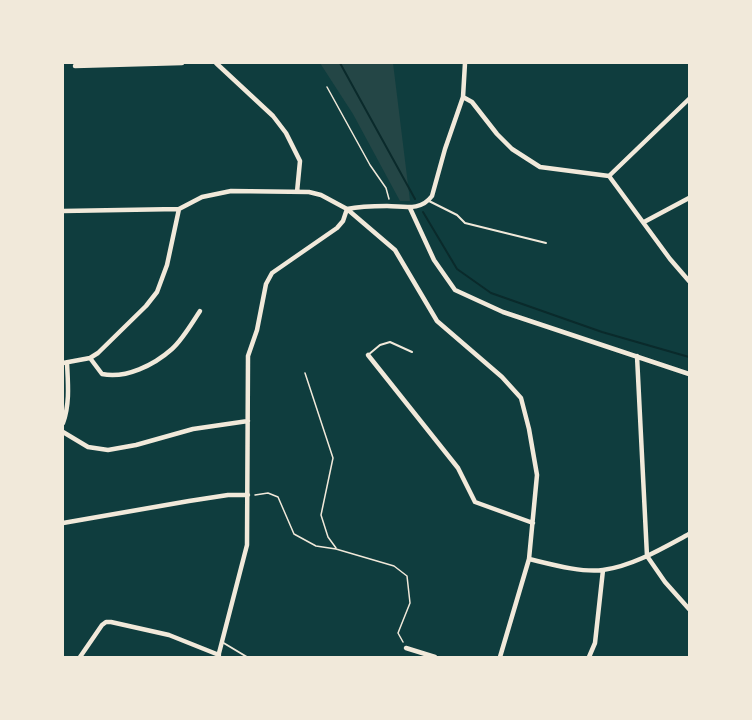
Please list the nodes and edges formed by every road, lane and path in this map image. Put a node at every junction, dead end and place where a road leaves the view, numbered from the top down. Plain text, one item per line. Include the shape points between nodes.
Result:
1 (182, 63) edge
2 (216, 63) edge
3 (465, 63) edge
4 (75, 66) dead end
5 (327, 87) dead end
6 (463, 97) junction
7 (689, 99) edge
8 (609, 176) junction
9 (297, 192) junction
10 (689, 198) edge
11 (428, 200) junction
12 (391, 206) junction
13 (179, 208) junction
14 (410, 208) junction
15 (347, 209) junction
16 (63, 211) edge
17 (644, 222) junction
18 (546, 243) dead end
19 (689, 281) edge
20 (200, 311) dead end
21 (412, 352) dead end
22 (368, 355) joint
23 (637, 356) junction
24 (90, 358) junction
25 (65, 363) edge
26 (305, 373) dead end
27 (689, 374) edge
28 (248, 421) junction
29 (63, 423) edge
30 (63, 432) edge
31 (248, 495) junction
32 (63, 522) edge
33 (533, 524) junction
34 (689, 534) edge
35 (336, 549) junction
36 (647, 556) junction
37 (529, 559) junction
38 (603, 570) junction
39 (689, 609) edge
40 (222, 642) junction
41 (406, 648) joint
42 (218, 656) edge
43 (80, 657) edge
44 (247, 657) edge
45 (435, 657) edge
46 (500, 657) edge
47 (589, 657) edge

1 - 4 street
2 - 9 street via 273,116 286,134 300,160
3 - 6 street
5 - 12 path via 386,188
6 - 8 street via 472,102 512,149 540,167
6 - 11 street
7 - 8 street
8 - 17 street
9 - 13 street via 217,192
9 - 15 street via 321,195
10 - 17 street
11 - 14 street
11 - 18 lane via 465,223
12 - 14 street
12 - 15 street
13 - 16 street
13 - 24 street via 157,292
14 - 23 street via 434,260 455,290 503,312
15 - 28 street via 337,228 272,273 266,284 248,356
15 - 33 street via 394,250 437,321 502,376 521,398 537,475
17 - 19 street
20 - 24 street via 173,348 139,369 102,374
21 - 22 lane via 390,342
22 - 33 street via 458,468 475,502
23 - 27 street
23 - 36 street
24 - 25 street
25 - 29 street via 69,389
26 - 35 path via 333,458 321,515
28 - 30 street via 193,429 108,450 88,447
28 - 31 street
31 - 32 street
31 - 35 path via 268,493 278,497 294,534 316,546
31 - 40 street via 247,545
33 - 37 street
34 - 36 street
35 - 41 path via 394,567 407,576 410,603 398,633
36 - 38 street
36 - 39 street
37 - 38 street
37 - 46 street
38 - 47 street via 595,643
40 - 42 street
40 - 44 lane
41 - 45 street
42 - 43 street via 169,635 105,622

